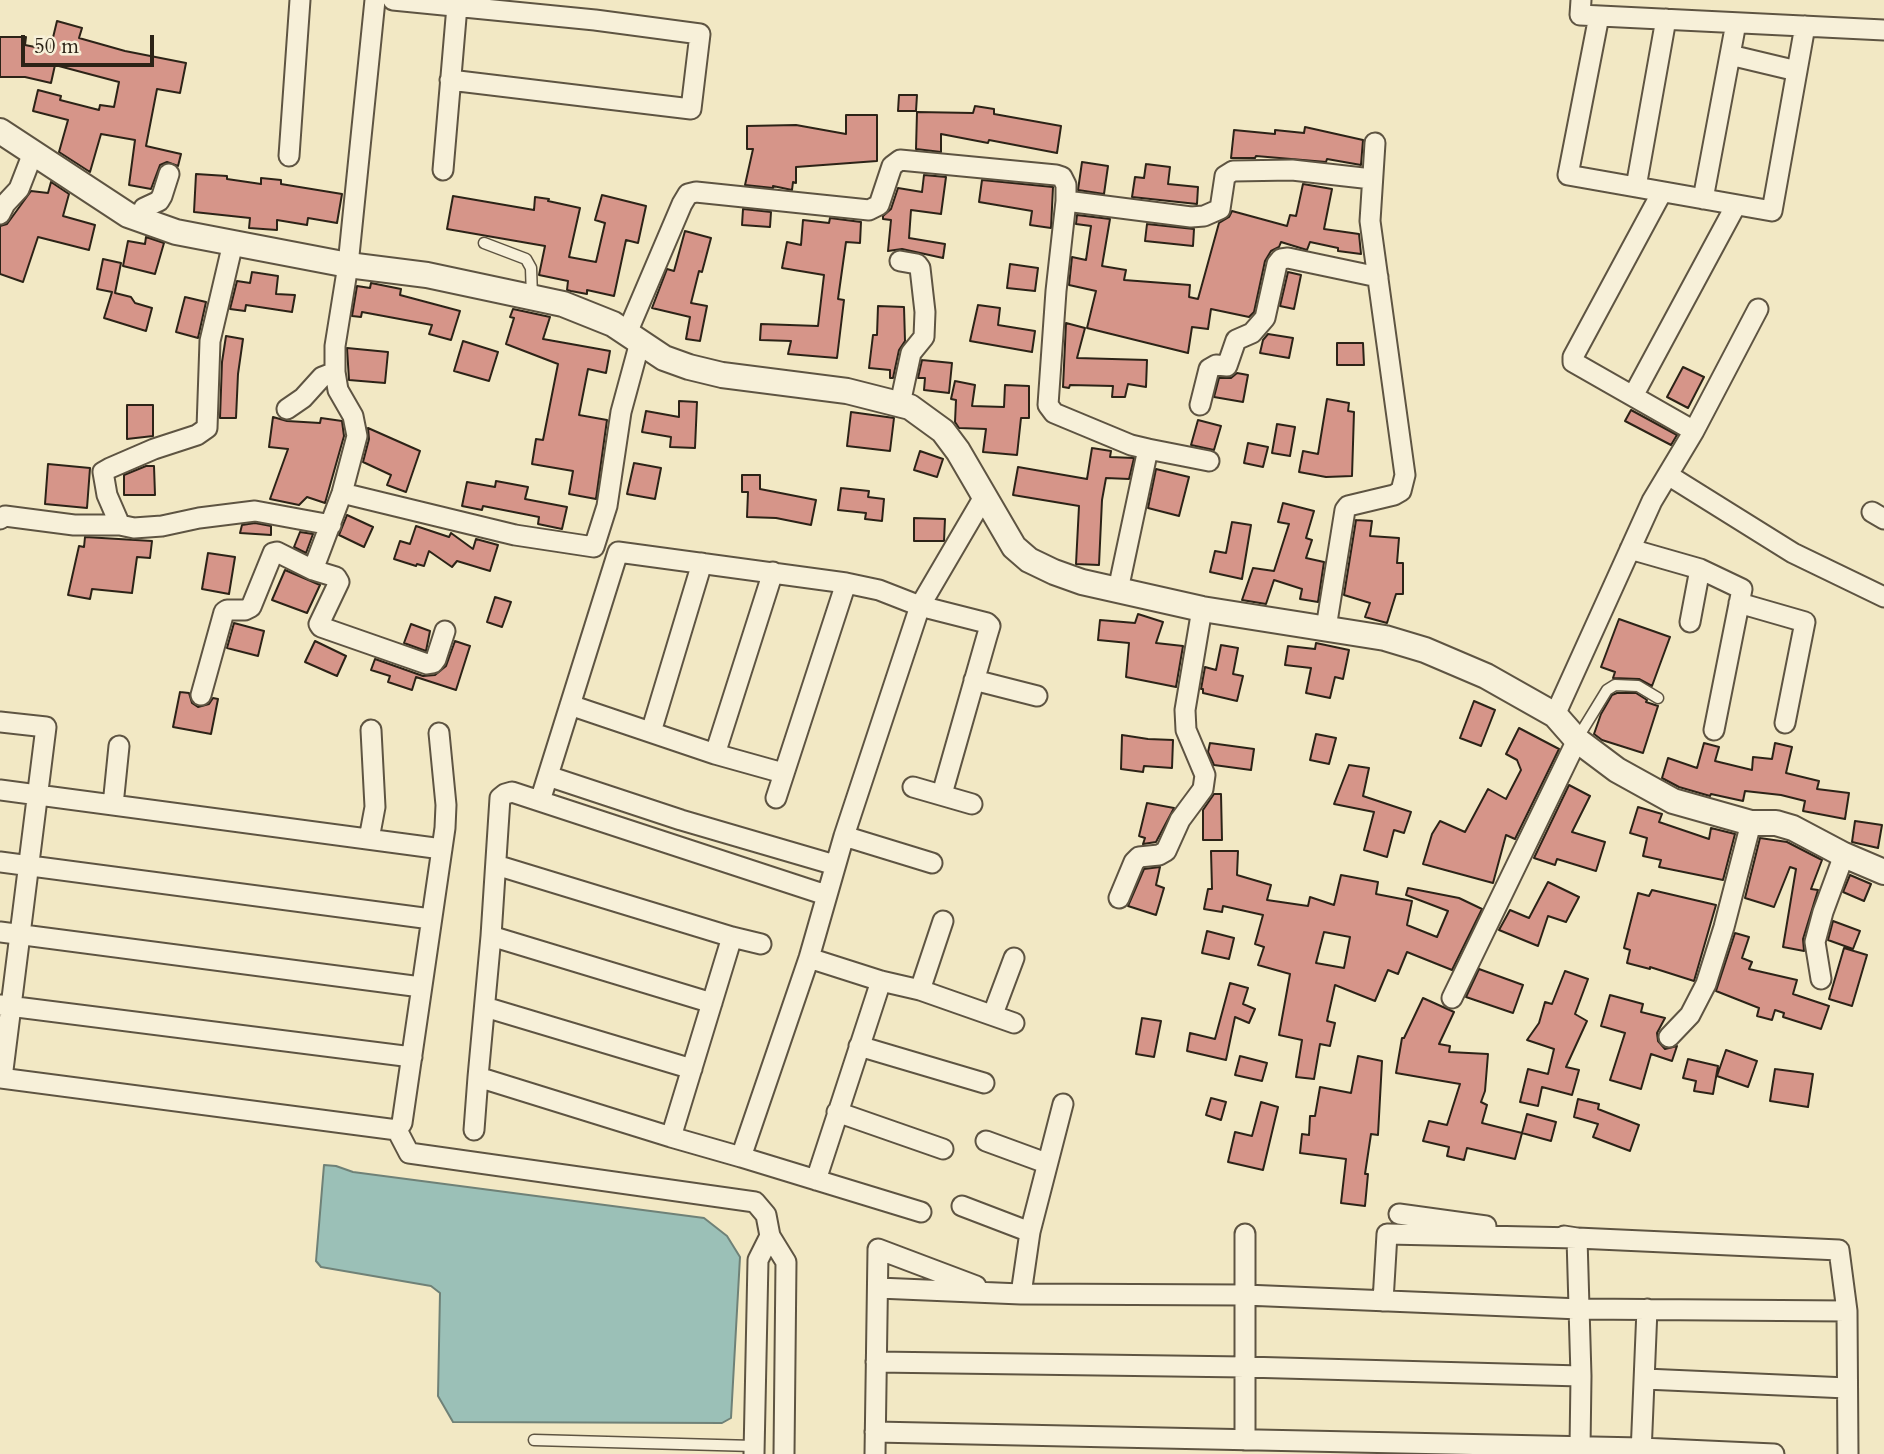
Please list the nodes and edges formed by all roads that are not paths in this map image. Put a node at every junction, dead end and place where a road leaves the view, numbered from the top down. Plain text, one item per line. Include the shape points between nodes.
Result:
1 (299, 0) edge
2 (375, 0) edge
3 (393, 0) edge
4 (1581, 0) edge
5 (457, 6) junction
6 (1599, 16) junction
7 (1666, 19) junction
8 (1736, 23) junction
9 (1805, 26) junction
10 (1884, 30) edge
11 (1730, 55) junction
12 (1797, 71) junction
13 (450, 80) junction
14 (0, 131) edge
15 (1375, 143) dead end
16 (33, 153) junction
17 (289, 156) dead end
18 (443, 170) dead end
19 (169, 174) dead end
20 (1372, 179) junction
21 (1636, 187) junction
22 (1662, 192) junction
23 (1703, 199) junction
24 (1066, 201) junction
25 (1736, 205) junction
26 (0, 214) edge
27 (142, 221) junction
28 (233, 243) junction
29 (484, 243) dead end
30 (900, 261) dead end
31 (348, 265) junction
32 (1377, 277) junction
33 (532, 297) junction
34 (1758, 309) dead end
35 (634, 338) junction
36 (335, 372) junction
37 (1633, 396) junction
38 (900, 404) junction
39 (1200, 405) dead end
40 (286, 409) dead end
41 (1694, 430) junction
42 (1148, 449) junction
43 (1209, 461) dead end
44 (1668, 475) junction
45 (342, 493) junction
46 (985, 495) junction
47 (0, 519) edge
48 (120, 525) junction
49 (331, 525) junction
50 (594, 547) junction
51 (1630, 548) junction
52 (618, 552) junction
53 (702, 563) junction
54 (1700, 569) junction
55 (313, 570) junction
56 (773, 572) junction
57 (846, 583) junction
58 (1118, 590) junction
59 (1884, 597) edge
60 (1739, 603) junction
61 (920, 606) junction
62 (1202, 609) junction
63 (1690, 622) dead end
64 (1326, 628) junction
65 (445, 631) dead end
66 (974, 680) junction
67 (201, 695) dead end
68 (1037, 696) dead end
69 (1658, 698) dead end
70 (570, 705) junction
71 (1555, 715) junction
72 (0, 722) edge
73 (1786, 723) dead end
74 (371, 730) dead end
75 (1714, 730) dead end
76 (651, 732) junction
77 (439, 733) dead end
78 (1577, 740) junction
79 (119, 746) dead end
80 (715, 754) junction
81 (783, 773) junction
82 (548, 776) junction
83 (913, 787) dead end
84 (0, 790) edge
85 (942, 794) junction
86 (38, 795) junction
87 (776, 798) dead end
88 (540, 802) junction
89 (972, 804) dead end
90 (113, 805) junction
91 (1751, 823) junction
92 (844, 836) junction
93 (369, 839) junction
94 (442, 849) junction
95 (1844, 855) junction
96 (0, 862) edge
97 (932, 863) dead end
98 (496, 865) junction
99 (835, 865) junction
100 (29, 866) junction
101 (1884, 872) edge
102 (826, 895) junction
103 (1119, 898) dead end
104 (431, 919) junction
105 (943, 921) dead end
106 (0, 932) edge
107 (20, 934) junction
108 (491, 936) junction
109 (732, 937) junction
110 (761, 944) dead end
111 (809, 958) junction
112 (1014, 958) dead end
113 (1821, 979) dead end
114 (881, 981) junction
115 (421, 987) junction
116 (920, 990) junction
117 (1452, 998) dead end
118 (712, 1003) junction
119 (6, 1006) edge
120 (485, 1007) junction
121 (993, 1014) junction
122 (1014, 1023) dead end
123 (1669, 1037) dead end
124 (859, 1046) junction
125 (412, 1057) junction
126 (692, 1069) junction
127 (478, 1077) junction
128 (1, 1078) edge
129 (984, 1083) dead end
130 (1063, 1104) dead end
131 (837, 1112) junction
132 (397, 1130) junction
133 (474, 1130) dead end
134 (671, 1138) junction
135 (986, 1141) dead end
136 (943, 1149) dead end
137 (741, 1157) junction
138 (1046, 1163) junction
139 (816, 1180) junction
140 (962, 1206) dead end
141 (921, 1213) dead end
142 (1399, 1214) dead end
143 (1030, 1232) junction
144 (1245, 1234) dead end
145 (770, 1236) junction
146 (1577, 1238) junction
147 (878, 1288) junction
148 (992, 1292) junction
149 (1021, 1294) junction
150 (1245, 1295) junction
151 (1383, 1301) junction
152 (1580, 1309) junction
153 (1647, 1309) junction
154 (1847, 1311) junction
155 (876, 1362) junction
156 (1245, 1367) junction
157 (1581, 1376) junction
158 (1645, 1379) junction
159 (1847, 1388) junction
160 (875, 1432) junction
161 (534, 1440) dead end
162 (1245, 1440) junction
163 (1197, 1446) edge
164 (1294, 1447) edge
165 (1580, 1448) junction
166 (754, 1450) edge
167 (1641, 1451) edge
168 (784, 1454) edge
169 (875, 1454) edge
170 (1774, 1454) edge
171 (1848, 1454) edge

1 - 17 street
2 - 31 street
3 - 5 street
4 - 6 street via 1580,15
5 - 13 street
5 - 13 street via 700,34 691,109
6 - 7 street
6 - 21 street via 1568,175
7 - 8 street
7 - 21 street
8 - 9 street
8 - 11 street
9 - 10 street
9 - 12 street
11 - 12 street
11 - 23 street
12 - 25 street via 1772,211
13 - 18 street
14 - 16 street
15 - 20 street
16 - 26 street via 19,188
16 - 27 street
19 - 27 street via 162,196 144,208
20 - 24 street via 1292,170 1233,171 1225,176 1220,209 1191,217
20 - 32 street via 1370,221
21 - 22 street
22 - 23 street
22 - 37 street via 1573,357 1573,362
23 - 25 street
24 - 35 street via 1065,180 1056,175 904,160 892,166 878,205 870,210 688,194
24 - 42 street via 1048,405 1050,410
25 - 37 street
27 - 28 street
28 - 31 street
28 - 48 street via 210,341 207,428 103,472
29 - 33 lane via 526,259 531,268
30 - 38 street via 920,268 925,312 924,337 911,353
31 - 33 street via 427,275
31 - 36 street
32 - 39 street via 1281,259 1265,318 1252,333 1236,340 1227,366 1209,369
32 - 64 street via 1404,486 1394,495 1345,510
33 - 35 street via 596,317
34 - 41 street
35 - 38 street via 664,358 711,372 847,391
35 - 50 street via 607,506
36 - 40 street via 322,377
36 - 45 street via 338,390 357,427
37 - 41 street
38 - 46 street via 943,431
41 - 44 street
42 - 43 street
42 - 58 street
44 - 51 street
44 - 59 street via 1793,553
45 - 49 street
45 - 50 street via 515,535
46 - 58 street via 1004,533 1029,560 1063,576
46 - 61 street
47 - 48 street
48 - 49 street via 162,526 255,511
49 - 55 street
50 - 52 street
51 - 54 street
51 - 71 street
52 - 53 street
52 - 70 street
53 - 56 street
53 - 76 street
54 - 60 street via 1742,589
54 - 63 street
55 - 65 street via 339,582 319,621 321,627 427,664 436,659
55 - 67 street via 277,552 271,555 251,607 224,612
56 - 57 street
56 - 80 street
57 - 61 street
57 - 81 street
58 - 62 street
60 - 73 street via 1805,622
60 - 75 street
61 - 66 street via 990,626
61 - 92 street
62 - 64 street
62 - 103 street via 1185,710 1186,730 1205,775 1203,789 1180,820 1166,851 1134,862
64 - 71 street via 1425,650 1486,676
66 - 68 street
66 - 85 street
69 - 78 lane via 1638,687 1615,685 1607,690
70 - 76 street
70 - 82 street
71 - 78 street
72 - 86 street via 46,727
74 - 93 street via 375,807
76 - 80 street
77 - 94 street via 446,805
78 - 91 street via 1617,770 1673,801
78 - 117 street
79 - 90 street
80 - 81 street
81 - 87 street
82 - 88 street
82 - 99 street
83 - 85 street
84 - 86 street
85 - 89 street
86 - 90 street
86 - 100 street
88 - 98 street via 512,792 500,797
88 - 102 street
90 - 93 street
91 - 95 street via 1793,828
91 - 123 street via 1706,984 1690,1014
92 - 97 street
92 - 99 street
93 - 94 street
94 - 104 street
95 - 101 street
95 - 113 street via 1815,942
96 - 100 street
98 - 108 street
98 - 109 street
99 - 102 street
100 - 104 street
100 - 107 street
102 - 111 street
104 - 115 street
105 - 116 street
106 - 107 street
107 - 115 street
107 - 119 street
108 - 118 street
108 - 120 street
109 - 110 street
109 - 118 street
111 - 114 street
111 - 137 street
112 - 121 street
114 - 116 street
114 - 124 street
115 - 125 street
116 - 121 street
118 - 126 street
119 - 125 street
119 - 128 street
120 - 126 street
120 - 127 street
121 - 122 street
124 - 129 street
124 - 131 street
125 - 132 street
126 - 134 street
127 - 133 street
127 - 134 street
128 - 132 street
130 - 138 street
131 - 136 street
131 - 139 street
132 - 145 street via 409,1153 755,1202 766,1215
134 - 137 street
135 - 138 street
137 - 139 street
138 - 143 street
139 - 141 street
140 - 143 street
142 - 146 street
143 - 149 street
144 - 150 street
145 - 166 street via 758,1261
145 - 168 street via 786,1262
146 - 151 street via 1387,1234
146 - 152 street
146 - 154 street via 1839,1250
147 - 148 street
147 - 148 street via 878,1248
147 - 155 street
148 - 149 street
149 - 150 street
150 - 151 street
150 - 156 street
151 - 152 street
152 - 153 street
152 - 157 street
153 - 154 street
153 - 158 street
154 - 159 street
155 - 156 street
155 - 160 street
156 - 157 street
156 - 162 street
157 - 165 street
158 - 159 street
158 - 167 street
159 - 171 street
160 - 163 street
160 - 169 street
161 - 166 lane
162 - 163 street
162 - 164 street
164 - 165 street
165 - 167 street
167 - 170 street

